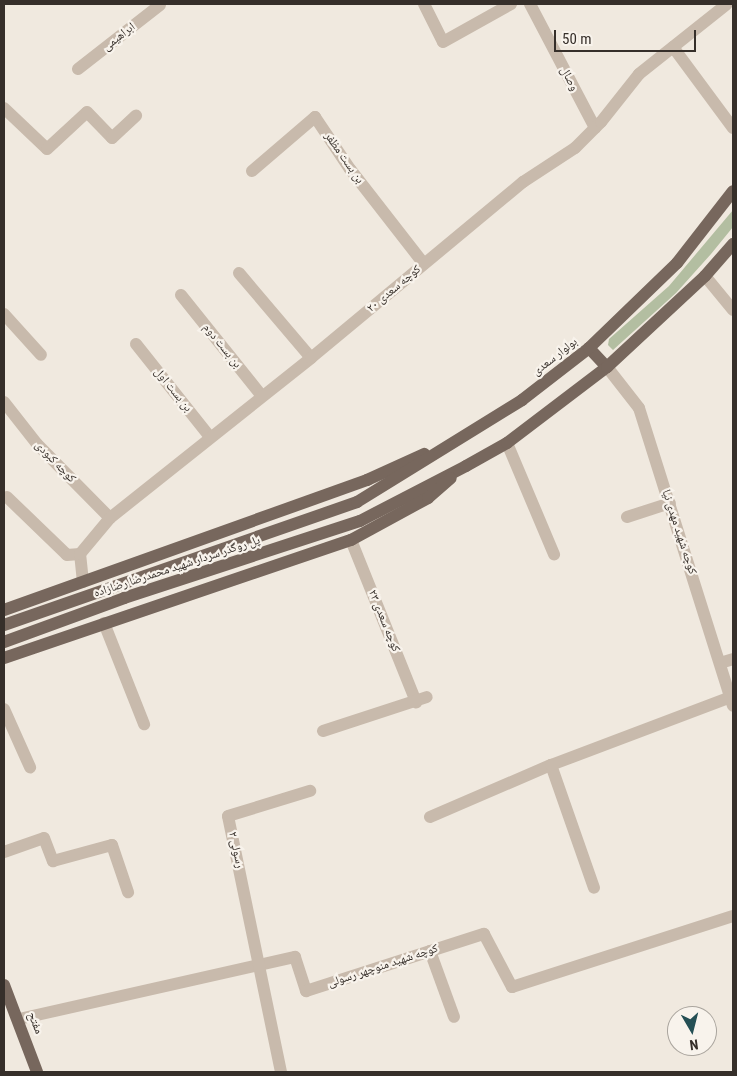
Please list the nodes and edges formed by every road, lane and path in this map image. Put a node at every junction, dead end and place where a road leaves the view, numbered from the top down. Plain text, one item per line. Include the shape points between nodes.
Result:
1 (160, 4) edge
2 (424, 4) edge
3 (511, 4) edge
4 (530, 4) edge
5 (727, 4) edge
6 (673, 47) junction
7 (78, 68) dead end
8 (4, 108) edge
9 (136, 116) dead end
10 (595, 128) junction
11 (733, 128) edge
12 (252, 171) dead end
13 (733, 191) edge
14 (733, 244) edge
15 (424, 264) junction
16 (240, 273) dead end
17 (706, 276) junction
18 (181, 295) dead end
19 (733, 310) edge
20 (4, 314) edge
21 (136, 344) dead end
22 (589, 348) junction
23 (41, 355) dead end
24 (312, 358) junction
25 (607, 367) junction
26 (262, 396) junction
27 (4, 402) edge
28 (210, 437) junction
29 (452, 443) junction
30 (507, 443) junction
31 (466, 466) junction
32 (7, 497) dead end
33 (357, 502) joint
34 (670, 503) junction
35 (627, 517) dead end
36 (110, 518) junction
37 (351, 540) junction
38 (80, 554) junction
39 (554, 554) dead end
40 (83, 582) junction
41 (4, 610) edge
42 (104, 622) junction
43 (4, 625) edge
44 (4, 642) edge
45 (4, 658) edge
46 (733, 659) edge
47 (720, 663) junction
48 (732, 701) edge
49 (4, 709) edge
50 (144, 724) dead end
51 (324, 732) dead end
52 (551, 765) junction
53 (30, 767) dead end
54 (310, 791) dead end
55 (430, 817) dead end
56 (4, 852) edge
57 (594, 888) dead end
58 (128, 892) dead end
59 (733, 916) edge
60 (430, 951) junction
61 (261, 966) junction
62 (4, 985) edge
63 (454, 1017) dead end
64 (19, 1019) junction
65 (37, 1072) edge
66 (281, 1072) edge

1 - 7 street, ابراهیمی
2 - 3 street via 443,42
4 - 10 street, وصال
5 - 6 street, کوچه سعدی ۲۰
6 - 10 street, کوچه سعدی ۲۰ via 638,74
6 - 11 street
8 - 9 street via 47,148 87,112 112,138
10 - 15 street, کوچه سعدی ۲۰ via 574,148 523,182
12 - 15 street, بن بست مظفر via 315,117 350,169
13 - 22 main road, بولوار سعدی via 678,263
14 - 17 main road
15 - 24 street, کوچه سعدی ۲۰
16 - 24 street
17 - 19 street
17 - 25 main road
18 - 26 street, بن بست دوم
20 - 23 street
21 - 28 street, بن بست اول
22 - 25 main road
22 - 29 main road, بولوار سعدی via 522,400
24 - 26 street, کوچه سعدی ۲۰
25 - 30 main road
25 - 34 street, کوچه شهید مهدی نیا via 639,408
26 - 28 street, کوچه سعدی ۲۰
27 - 36 street, کوچه کبودی via 37,444
28 - 36 street, کوچه سعدی ۲۰
29 - 33 main road, بولوار سعدی
29 - 40 main road via 398,463 367,480
30 - 31 main road
30 - 39 street
31 - 37 main road via 428,498
31 - 44 main road, پل روگذر سردار شهید محمدرضا رضازاده via 360,521 124,598
32 - 38 street via 67,555
33 - 43 main road, پل روگذر سردار شهید محمدرضا رضازاده
34 - 35 street
34 - 47 street, کوچه شهید مهدی نیا
36 - 38 street, کوچه سعدی ۲۰
37 - 42 main road
37 - 51 street, کوچه سعدی ۲۳ via 422,699
38 - 40 street
40 - 41 main road
42 - 45 main road
42 - 50 street
46 - 47 street
47 - 48 street, کوچه شهید مهدی نیا
48 - 52 street
49 - 53 street
52 - 55 street
52 - 57 street
54 - 61 street, رسولی ۲ via 228,816
56 - 58 street via 44,838 53,861 112,845
59 - 60 street, کوچه شهید منوچهر رسولی via 512,987 484,934
60 - 61 street, کوچه شهید منوچهر رسولی via 306,991 295,957
60 - 63 street
61 - 64 street, کوچه شهید منوچهر رسولی
61 - 66 street
62 - 64 main road, مفتح
64 - 65 main road, مفتح

